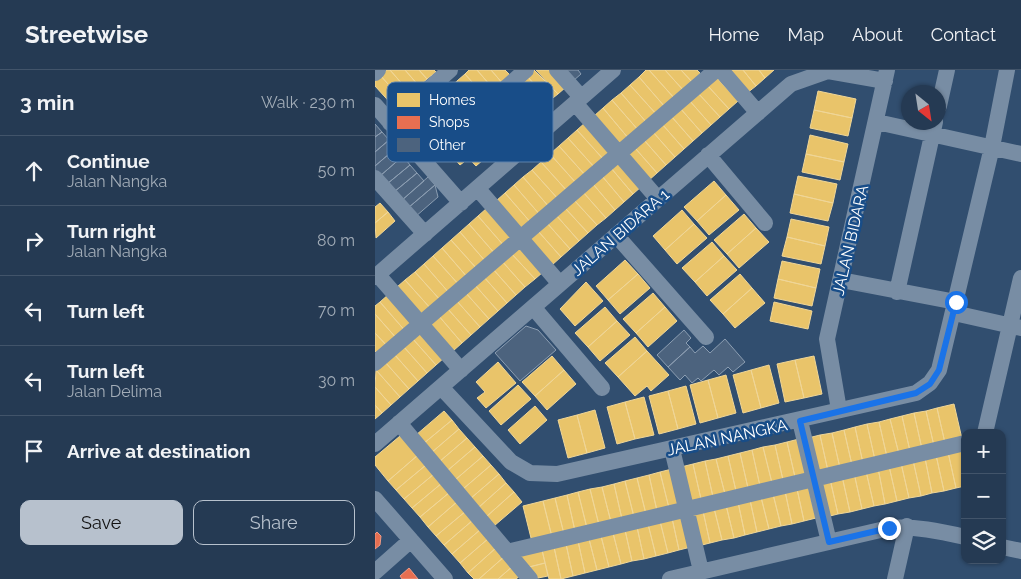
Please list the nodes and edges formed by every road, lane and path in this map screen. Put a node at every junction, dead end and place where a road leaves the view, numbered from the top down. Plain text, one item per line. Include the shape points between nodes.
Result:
1 (378, 70) edge
2 (450, 70) edge
3 (527, 70) edge
4 (557, 70) edge
5 (613, 70) edge
6 (716, 70) edge
7 (721, 70) edge
8 (947, 70) edge
9 (1007, 70) edge
10 (375, 73) edge
11 (886, 75) edge
12 (436, 82) edge
13 (513, 82) edge
14 (944, 85) edge
15 (578, 100) junction
16 (375, 105) edge
17 (758, 113) junction
18 (387, 119) edge
19 (553, 122) edge
20 (877, 122) junction
21 (901, 125) edge
22 (933, 130) edge
23 (939, 130) edge
24 (992, 147) junction
25 (619, 154) junction
26 (1021, 154) edge
27 (708, 156) junction
28 (425, 162) edge
29 (507, 162) edge
30 (375, 178) edge
31 (477, 188) junction
32 (658, 199) junction
33 (461, 203) junction
34 (765, 223) dead end
35 (425, 234) junction
36 (616, 235) junction
37 (521, 238) junction
38 (376, 276) edge
39 (1021, 278) edge
40 (841, 280) junction
41 (560, 284) junction
42 (897, 292) junction
43 (533, 307) junction
44 (955, 307) junction
45 (421, 324) junction
46 (1016, 327) edge
47 (706, 337) dead end
48 (375, 364) edge
49 (461, 370) junction
50 (441, 387) junction
51 (602, 388) dead end
52 (839, 410) junction
53 (800, 421) junction
54 (399, 423) junction
55 (986, 429) edge
56 (961, 443) edge
57 (375, 444) edge
58 (672, 448) junction
59 (814, 478) junction
60 (375, 499) edge
61 (687, 509) junction
62 (907, 526) junction
63 (961, 532) edge
64 (411, 540) junction
65 (829, 542) junction
66 (1006, 548) edge
67 (1021, 551) edge
68 (507, 552) junction
69 (701, 571) junction
70 (375, 572) edge
71 (675, 578) edge
72 (445, 579) edge
73 (530, 579) edge
74 (895, 579) edge

1 - 10 street
2 - 12 street
3 - 13 street
4 - 15 street
5 - 15 street
6 - 25 street
7 - 17 street
8 - 14 street
9 - 24 street, JALAN NANGKA
11 - 17 street, JALAN BIDARA 1 via 828,72 791,84
11 - 20 street, JALAN BIDARA
15 - 19 street
15 - 25 street
16 - 18 street
17 - 27 street, JALAN BIDARA 1
20 - 21 street
20 - 40 street, JALAN BIDARA
22 - 42 street
23 - 24 street
24 - 26 street
24 - 44 street, JALAN NANGKA
25 - 32 street
25 - 37 street
27 - 32 street, JALAN BIDARA 1
27 - 34 street
28 - 33 street
29 - 31 street
30 - 35 street
31 - 33 street
31 - 37 street
32 - 36 street, JALAN BIDARA 1
33 - 35 street
35 - 38 street
36 - 41 street, JALAN BIDARA 1
36 - 47 street
37 - 41 street
37 - 45 street
38 - 45 street
39 - 46 street
40 - 42 street
40 - 52 street, JALAN BIDARA via 827,339
41 - 43 street, JALAN BIDARA 1
42 - 44 street
43 - 49 street, JALAN BIDARA 1
43 - 51 street
44 - 46 street
44 - 52 street, JALAN NANGKA via 939,370 930,384 916,393
45 - 48 street
45 - 49 street
46 - 55 street
49 - 50 street, JALAN BIDARA 1
50 - 54 street, JALAN BIDARA 1
50 - 58 street, JALAN NANGKA via 511,462 530,473 557,474
52 - 53 street, JALAN NANGKA
53 - 58 street, JALAN NANGKA
53 - 59 street
54 - 57 street, JALAN BIDARA 1
54 - 68 street
56 - 59 street
58 - 61 street
59 - 61 street
59 - 65 street
60 - 64 street
61 - 68 street
61 - 69 street
62 - 63 street
62 - 65 street
62 - 74 street
64 - 70 street
64 - 72 street
65 - 69 street
66 - 67 street
68 - 73 street
69 - 71 street

